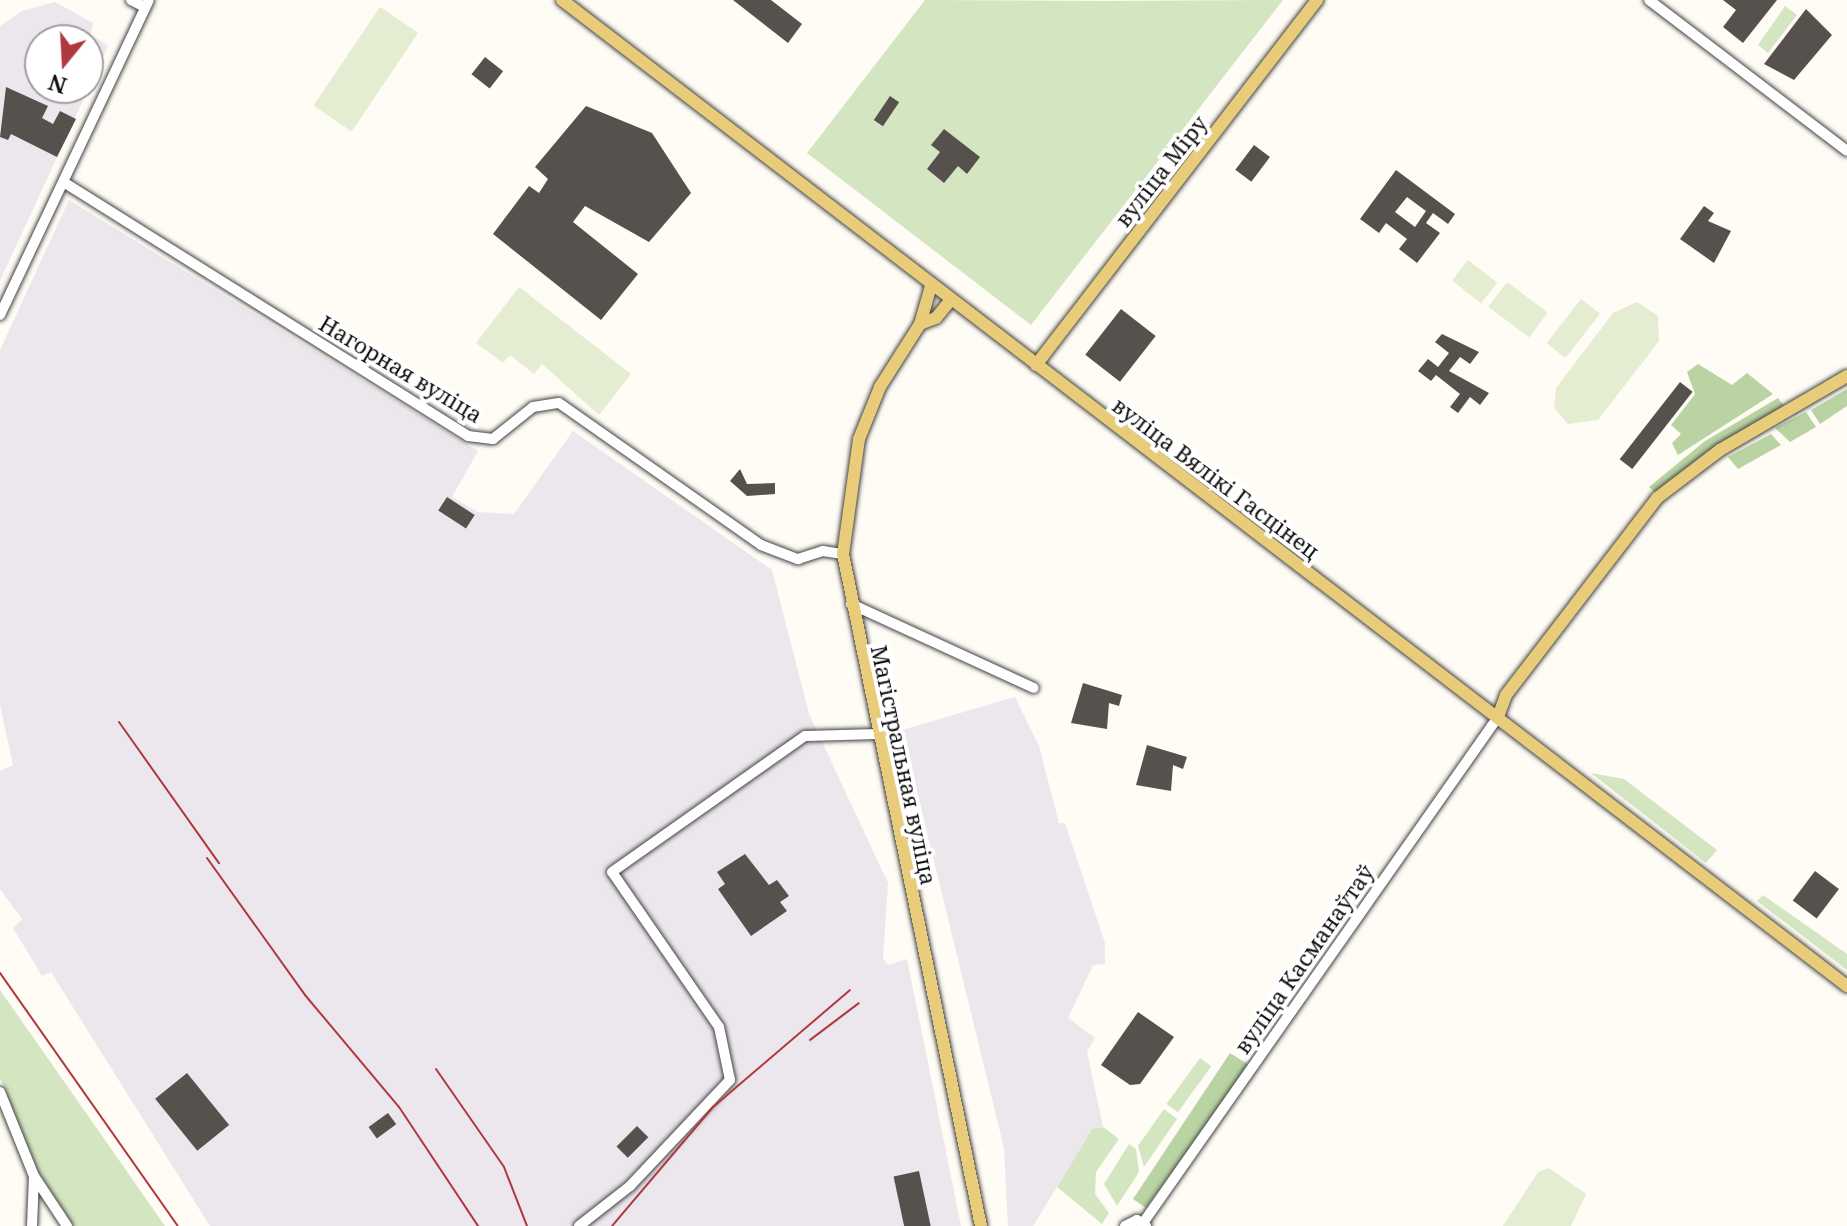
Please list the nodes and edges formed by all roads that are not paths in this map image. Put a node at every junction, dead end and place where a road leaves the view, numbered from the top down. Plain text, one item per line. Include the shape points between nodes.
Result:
1 (131, 0) edge
2 (562, 0) edge
3 (1317, 0) edge
4 (1649, 0) edge
5 (147, 4) edge
6 (1847, 151) edge
7 (65, 183) junction
8 (931, 286) junction
9 (950, 301) junction
10 (0, 315) edge
11 (920, 324) junction
12 (1036, 365) junction
13 (1847, 376) edge
14 (843, 554) junction
15 (849, 604) junction
16 (1034, 688) dead end
17 (1498, 717) junction
18 (877, 734) junction
19 (1847, 986) edge
20 (0, 1092) edge
21 (34, 1176) junction
22 (1144, 1225) edge
23 (32, 1226) edge
24 (67, 1226) edge
25 (579, 1226) edge
26 (981, 1226) edge
27 (1125, 1226) edge

1 - 5 street
2 - 8 main road, вуліца Вялікі Гасцінец
3 - 12 main road, вуліца Міру
4 - 6 street
5 - 7 street
7 - 10 street
7 - 14 street, Нагорная вуліца via 468,436 493,439 533,407 559,403 761,545 798,559 823,551
8 - 9 main road, вуліца Вялікі Гасцінец
8 - 11 main road
9 - 11 main road via 936,318
9 - 12 main road, вуліца Вялікі Гасцінец
11 - 14 main road, Магістральная вуліца via 880,387 859,439
12 - 17 main road, вуліца Вялікі Гасцінец
13 - 17 main road via 1720,450 1657,498 1522,677
14 - 15 main road, Магістральная вуліца
15 - 16 street
15 - 18 main road, Магістральная вуліца
17 - 19 main road, вуліца Вялікі Гасцінец
17 - 22 street, вуліца Касманаўтаў
18 - 25 street via 805,736 612,872 719,1027 730,1080 630,1186
18 - 26 main road, Магістральная вуліца
20 - 21 street
21 - 23 street
21 - 24 street
22 - 27 street

